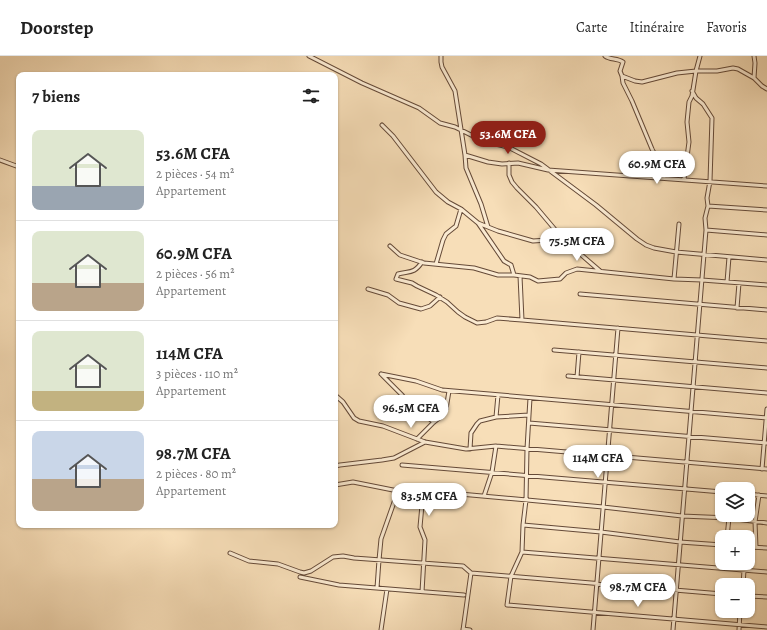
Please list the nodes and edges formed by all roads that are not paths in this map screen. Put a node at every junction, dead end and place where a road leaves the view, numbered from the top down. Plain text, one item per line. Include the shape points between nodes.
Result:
1 (309, 56) edge
2 (441, 56) edge
3 (605, 56) edge
4 (700, 56) edge
5 (754, 56) edge
6 (696, 71) junction
7 (622, 76) junction
8 (754, 78) junction
9 (767, 89) edge
10 (692, 92) junction
11 (382, 125) dead end
12 (461, 130) junction
13 (465, 156) junction
14 (0, 160) edge
15 (509, 163) junction
16 (16, 166) edge
17 (548, 170) junction
18 (664, 178) junction
19 (684, 179) junction
20 (710, 181) junction
21 (767, 186) edge
22 (708, 206) junction
23 (461, 209) junction
24 (767, 210) edge
25 (478, 223) junction
26 (678, 224) dead end
27 (488, 227) junction
28 (706, 230) junction
29 (767, 235) edge
30 (563, 239) junction
31 (390, 246) dead end
32 (676, 252) junction
33 (704, 255) junction
34 (729, 257) junction
35 (767, 260) edge
36 (422, 262) junction
37 (436, 264) junction
38 (600, 271) junction
39 (514, 275) junction
40 (520, 276) junction
41 (674, 279) junction
42 (702, 280) junction
43 (727, 282) junction
44 (739, 283) junction
45 (767, 285) edge
46 (368, 289) dead end
47 (580, 294) dead end
48 (440, 297) junction
49 (700, 304) junction
50 (737, 308) junction
51 (767, 310) edge
52 (522, 320) junction
53 (618, 328) junction
54 (698, 335) junction
55 (767, 341) edge
56 (554, 350) dead end
57 (579, 352) junction
58 (616, 355) junction
59 (695, 362) junction
60 (767, 368) edge
61 (568, 376) dead end
62 (577, 377) junction
63 (614, 380) junction
64 (693, 387) junction
65 (449, 391) junction
66 (767, 393) edge
67 (498, 395) junction
68 (338, 397) edge
69 (530, 398) junction
70 (612, 405) junction
71 (767, 409) edge
72 (691, 411) junction
73 (529, 415) junction
74 (496, 417) junction
75 (767, 418) edge
76 (434, 422) junction
77 (529, 423) junction
78 (610, 430) junction
79 (689, 436) junction
80 (417, 439) junction
81 (425, 442) junction
82 (766, 443) edge
83 (496, 446) junction
84 (470, 449) junction
85 (527, 449) junction
86 (608, 456) junction
87 (687, 462) junction
88 (338, 465) edge
89 (402, 465) dead end
90 (762, 469) junction
91 (767, 469) edge
92 (492, 472) junction
93 (526, 475) junction
94 (605, 482) junction
95 (338, 484) edge
96 (685, 489) junction
97 (398, 491) junction
98 (715, 491) edge
99 (460, 494) dead end
100 (755, 495) edge
101 (759, 495) junction
102 (484, 496) junction
103 (767, 496) edge
104 (526, 500) junction
105 (603, 506) junction
106 (682, 516) junction
107 (715, 517) edge
108 (755, 522) junction
109 (767, 523) edge
110 (523, 525) junction
111 (601, 532) junction
112 (680, 542) junction
113 (715, 544) edge
114 (756, 547) joint
115 (767, 548) edge
116 (522, 552) junction
117 (230, 553) dead end
118 (599, 558) junction
119 (379, 560) junction
120 (424, 563) junction
121 (678, 565) junction
122 (715, 568) edge
123 (744, 570) joint
124 (767, 572) edge
125 (471, 573) junction
126 (511, 576) junction
127 (300, 577) dead end
128 (743, 578) edge
129 (597, 583) junction
130 (377, 588) junction
131 (387, 589) junction
132 (676, 590) junction
133 (422, 592) junction
134 (715, 593) edge
135 (464, 595) dead end
136 (755, 596) edge
137 (767, 597) edge
138 (594, 612) junction
139 (739, 618) edge
140 (674, 619) junction
141 (739, 624) junction
142 (767, 627) edge
143 (381, 630) edge
144 (463, 630) edge
145 (470, 630) edge
146 (593, 630) edge
147 (673, 630) edge
148 (739, 630) edge

1 - 12 street via 362,84 419,108 440,123
2 - 12 street via 442,67 455,91
3 - 7 street via 622,62
4 - 6 street
5 - 8 street
6 - 7 street via 642,82
6 - 8 street via 733,68
6 - 10 street
7 - 18 street via 652,149 661,161
8 - 9 street
10 - 19 street via 687,122 689,142
10 - 20 street via 712,118
11 - 23 street via 436,192
12 - 13 street
12 - 17 street via 483,141 508,147
13 - 15 street via 488,162
13 - 27 street via 467,172
14 - 16 street
15 - 17 street via 523,163
15 - 30 street via 512,182
17 - 18 street
17 - 32 street via 646,245
18 - 19 street
19 - 20 street
20 - 21 street
20 - 22 street
22 - 24 street
22 - 28 street
23 - 25 street
23 - 37 street via 456,226 443,240
25 - 27 street
25 - 39 street via 504,260 511,265
26 - 32 street
27 - 30 street via 533,241
28 - 29 street
28 - 33 street
30 - 38 street
31 - 36 street via 400,255
32 - 33 street
32 - 41 street
33 - 34 street
33 - 42 street
34 - 35 street
34 - 43 street
36 - 37 street
36 - 48 street via 418,268 398,274 396,280 412,283
37 - 39 street via 474,268 498,275
38 - 40 street via 577,270 566,273 560,279 544,281
38 - 41 street
39 - 40 street
40 - 52 street
41 - 42 street
42 - 43 street
42 - 49 street
43 - 44 street
44 - 45 street
44 - 50 street
46 - 48 street via 388,295 399,303 421,309 430,306
47 - 49 street
48 - 52 street via 477,323 497,318
49 - 50 street
49 - 54 street
50 - 51 street
52 - 53 street
53 - 54 street
53 - 58 street
54 - 55 street
54 - 59 street
56 - 57 street
57 - 58 street
57 - 62 street
58 - 59 street
58 - 63 street
59 - 60 street
59 - 64 street
61 - 62 street
62 - 63 street
63 - 64 street
63 - 70 street
64 - 66 street
64 - 72 street
65 - 67 street
65 - 76 street via 446,409
65 - 76 street via 381,374 408,404
67 - 69 street
67 - 74 street
68 - 80 street via 358,421 383,426
69 - 70 street
69 - 73 street
70 - 72 street
70 - 78 street
71 - 75 street
72 - 75 street
72 - 79 street
73 - 74 street
73 - 77 street
74 - 84 street via 476,424
75 - 82 street
76 - 80 street
77 - 78 street
77 - 85 street
78 - 79 street
78 - 86 street
79 - 82 street
79 - 87 street
80 - 81 street
81 - 84 street
81 - 88 street via 394,458
82 - 90 street
83 - 84 street
83 - 85 street
83 - 92 street
85 - 86 street
85 - 93 street
86 - 87 street
86 - 94 street
87 - 90 street
87 - 96 street
89 - 92 street
90 - 91 street
92 - 93 street
92 - 102 street
93 - 94 street
93 - 104 street
94 - 96 street
94 - 105 street
95 - 97 street via 353,482
96 - 98 street
96 - 106 street
97 - 119 street via 381,539
97 - 120 street via 424,494 420,527 425,540
99 - 102 street
100 - 101 street
101 - 103 street
101 - 108 street
102 - 104 street
104 - 105 street
104 - 110 street
105 - 106 street
105 - 111 street
106 - 107 street
106 - 112 street
108 - 109 street
108 - 114 street
110 - 111 street
110 - 116 street
111 - 112 street
111 - 118 street
112 - 113 street
112 - 121 street
114 - 115 street
116 - 118 street
116 - 126 street
117 - 119 street via 249,561 278,564 304,573 333,557
118 - 121 street
118 - 129 street
119 - 120 street
119 - 130 street
120 - 125 street via 463,566
120 - 133 street
121 - 122 street
121 - 132 street
123 - 124 street
123 - 128 street
125 - 126 street
125 - 144 street
126 - 129 street
126 - 138 street via 507,605
127 - 130 street via 339,585
129 - 132 street
129 - 138 street
130 - 131 street
131 - 133 street
131 - 143 street
132 - 134 street
132 - 140 street
133 - 135 street
136 - 137 street
138 - 140 street
138 - 146 street
139 - 141 street
140 - 141 street
140 - 147 street
141 - 142 street
141 - 148 street
144 - 145 street

